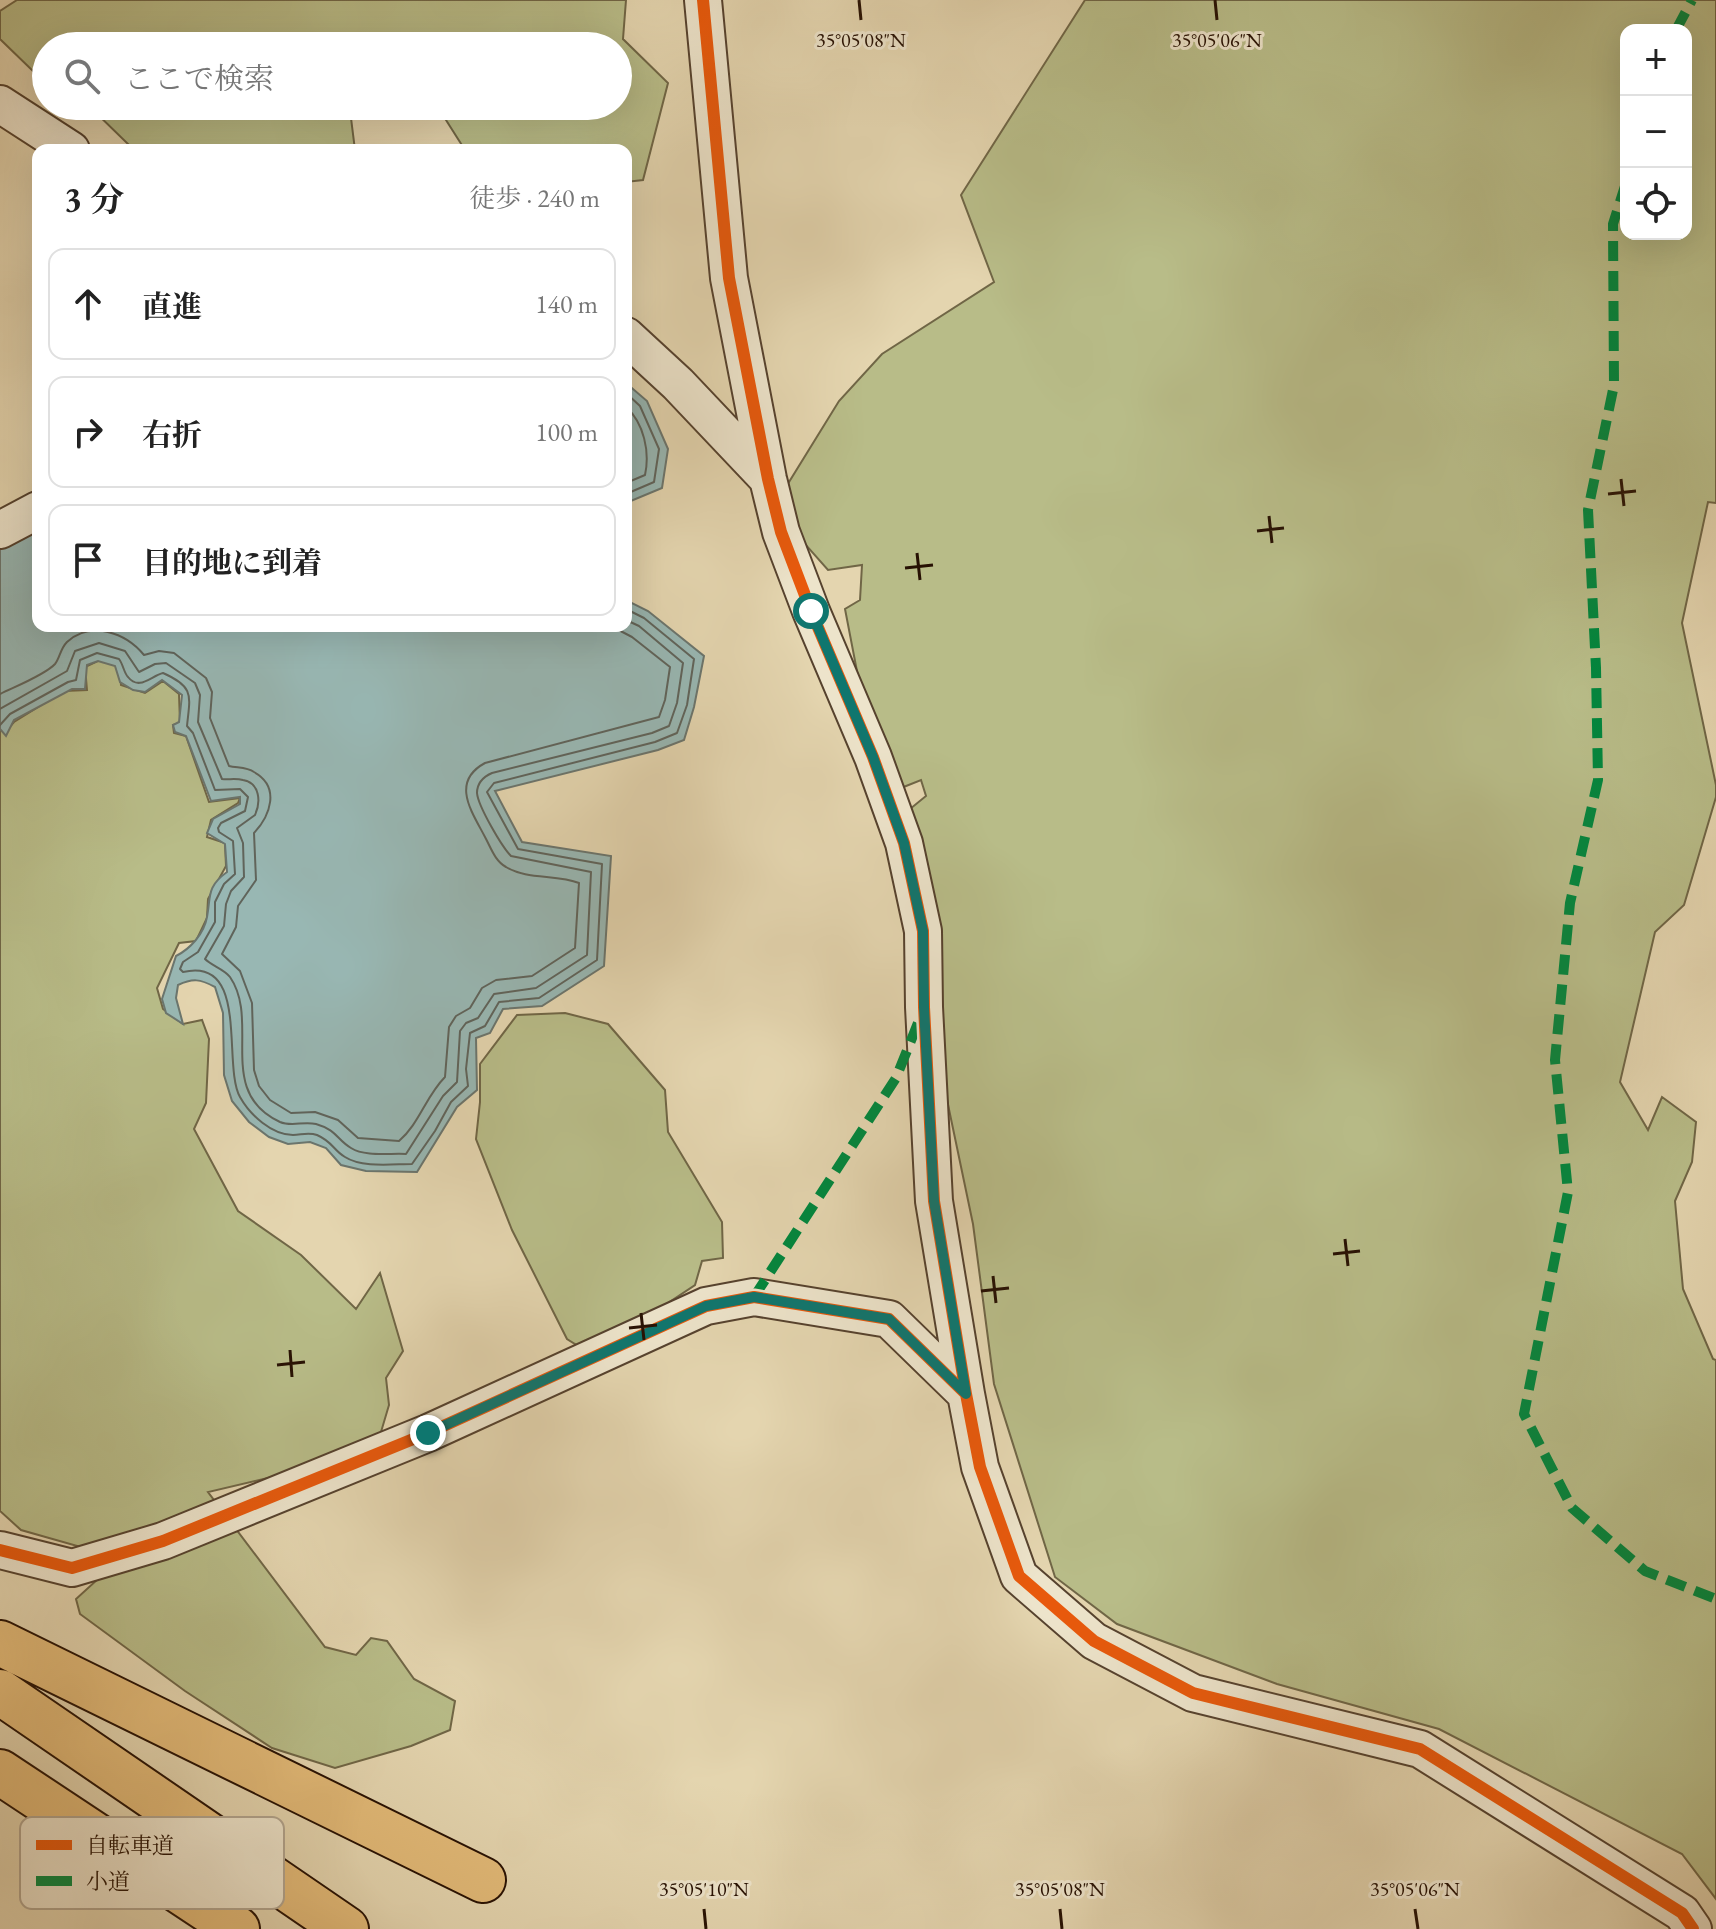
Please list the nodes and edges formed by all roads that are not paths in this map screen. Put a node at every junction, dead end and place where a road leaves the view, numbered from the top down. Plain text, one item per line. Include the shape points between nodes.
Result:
1 (703, 0) edge
2 (0, 104) edge
3 (62, 144) edge
4 (632, 342) edge
5 (768, 479) junction
6 (32, 513) edge
7 (0, 530) edge
8 (966, 1394) junction
9 (0, 1550) edge
10 (0, 1643) edge
11 (0, 1692) edge
12 (0, 1772) edge
13 (68, 1817) edge
14 (182, 1817) edge
15 (483, 1880) dead end
16 (284, 1887) edge
17 (207, 1909) edge
18 (237, 1929) edge
19 (346, 1929) edge
20 (1693, 1929) edge

1 - 5 street via 729,278
2 - 3 street
4 - 5 street
5 - 8 street via 781,532 904,843 923,931 934,1201
6 - 7 street
8 - 9 street via 889,1319 754,1297 706,1306 428,1433 163,1541 72,1568
8 - 20 street via 980,1467 1019,1576 1094,1641 1193,1693 1420,1749 1682,1913
10 - 15 highway
11 - 14 highway
12 - 13 highway
16 - 19 highway
17 - 18 highway

